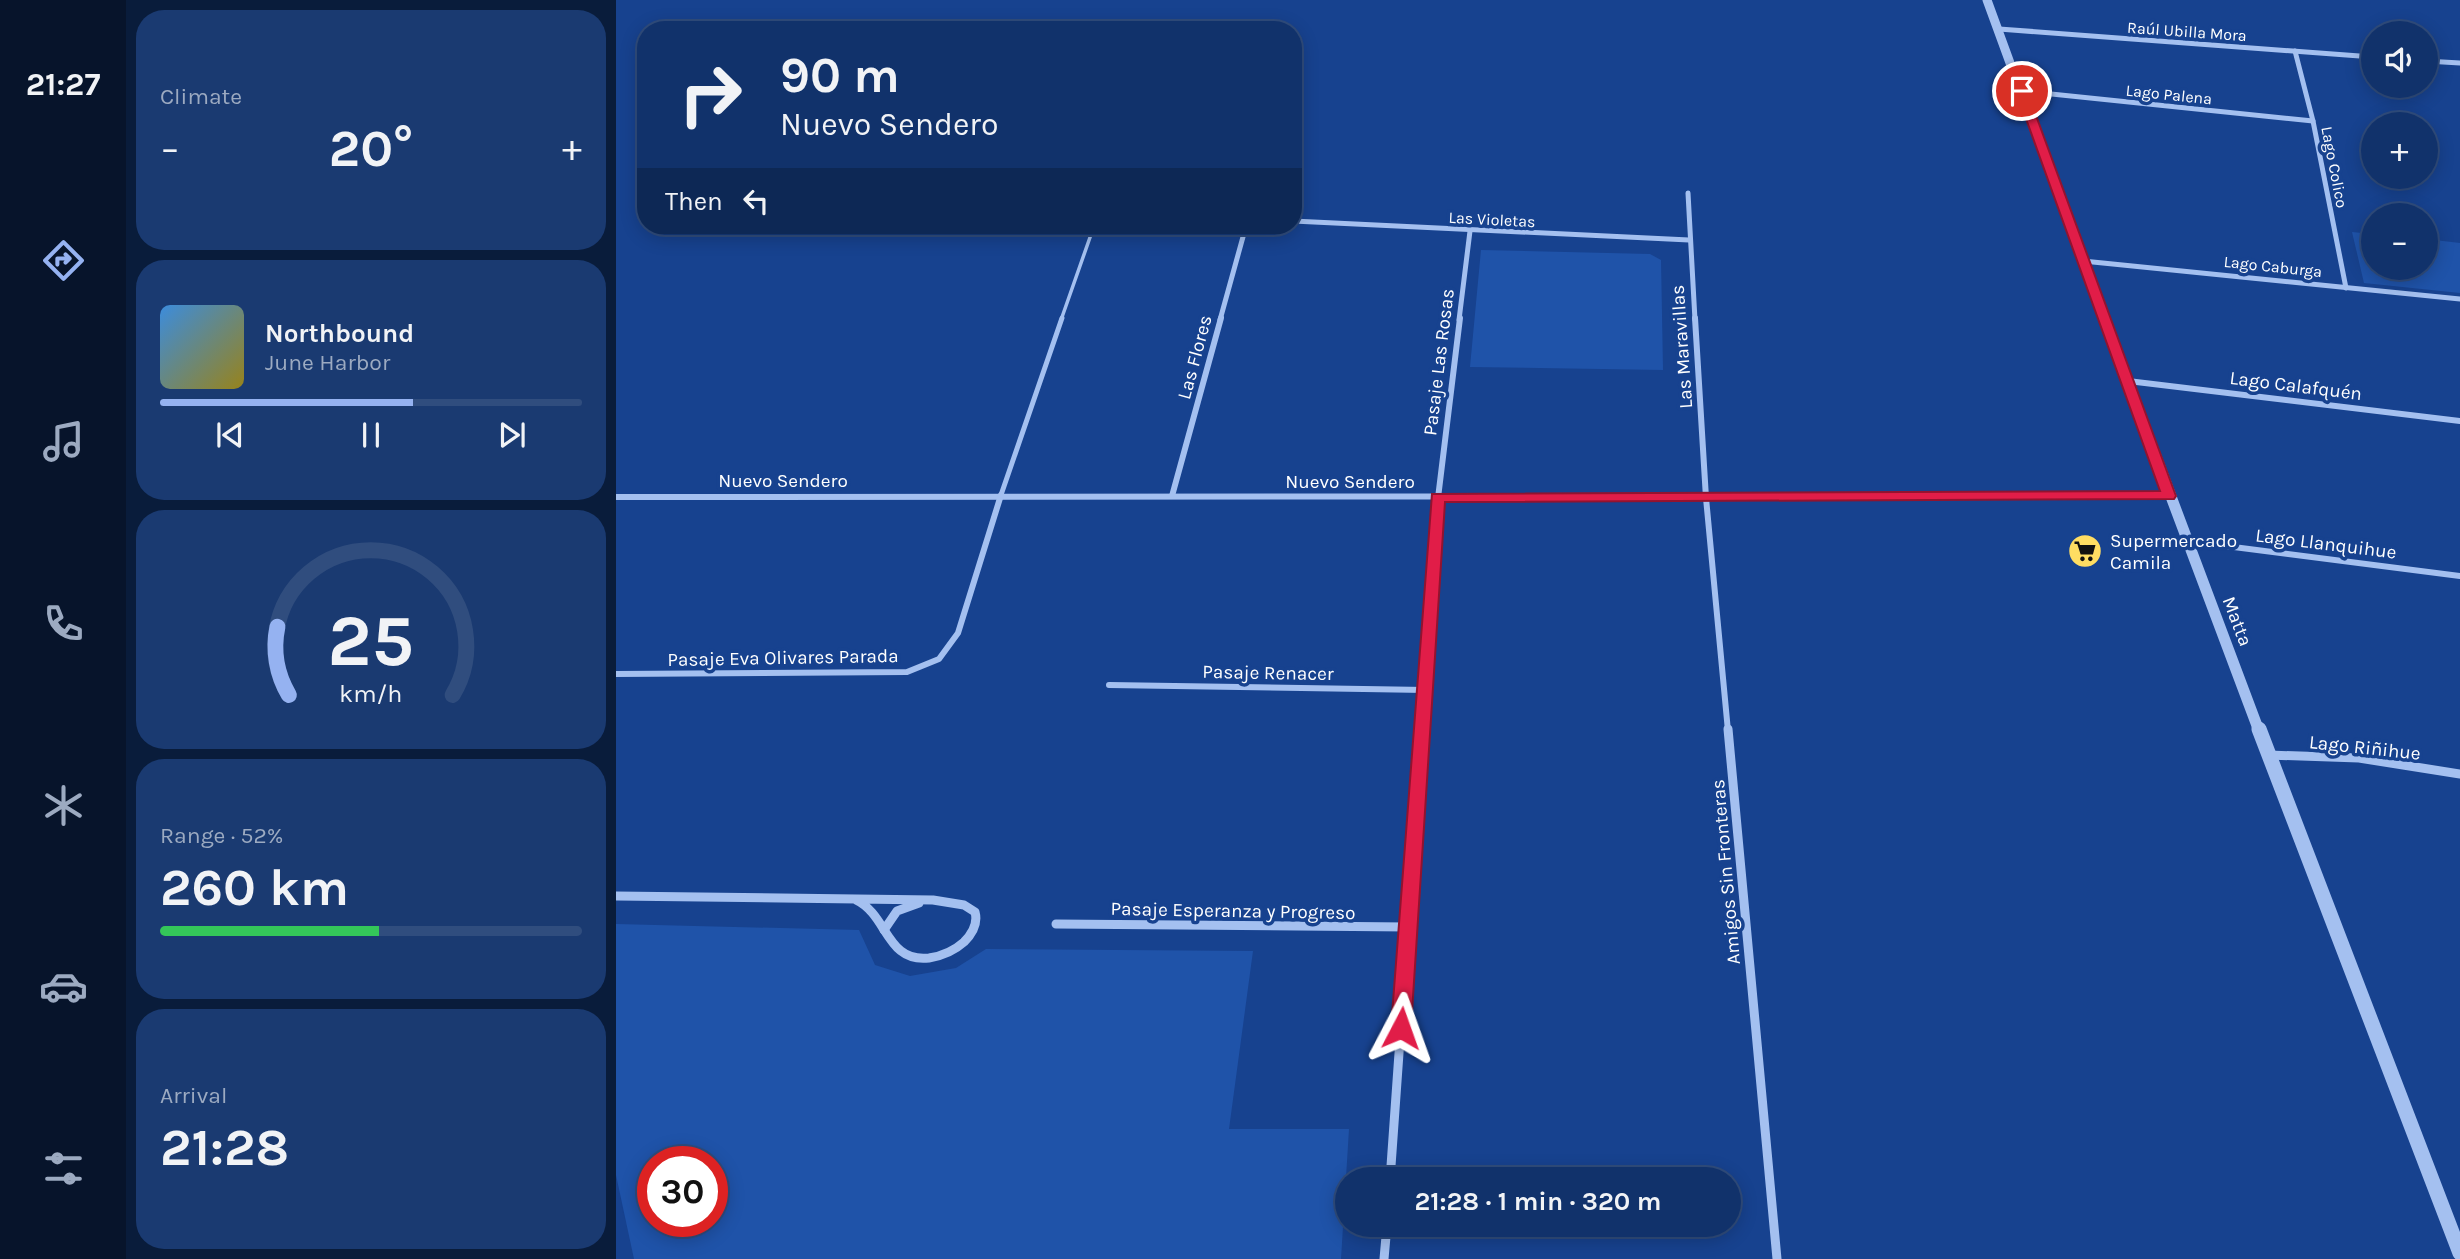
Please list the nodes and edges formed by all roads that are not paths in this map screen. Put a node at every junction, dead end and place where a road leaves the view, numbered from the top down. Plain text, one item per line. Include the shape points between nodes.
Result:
1 (1987, 0) edge
2 (1998, 29) junction
3 (2295, 51) junction
4 (2361, 56) edge
5 (2438, 62) edge
6 (2460, 63) edge
7 (2022, 91) junction
8 (2313, 121) junction
9 (1688, 193) dead end
10 (1302, 222) edge
11 (1470, 231) junction
12 (1091, 235) edge
13 (1244, 235) edge
14 (1689, 240) junction
15 (2084, 261) junction
16 (2346, 288) junction
17 (2460, 299) edge
18 (2128, 382) junction
19 (2460, 421) edge
20 (1001, 495) junction
21 (1172, 496) junction
22 (2169, 496) junction
23 (616, 497) edge
24 (1438, 498) junction
25 (1706, 498) junction
26 (2187, 541) junction
27 (2460, 576) edge
28 (616, 674) edge
29 (1109, 685) dead end
30 (1426, 690) junction
31 (2267, 755) junction
32 (2460, 774) edge
33 (616, 896) edge
34 (856, 900) junction
35 (933, 900) junction
36 (1056, 924) dead end
37 (1408, 927) junction
38 (884, 930) junction
39 (1391, 1167) edge
40 (1386, 1237) edge
41 (2460, 1253) edge
42 (1384, 1259) edge
43 (1777, 1259) edge

1 - 2 street, Matta
2 - 3 street, Raúl Ubilla Mora
2 - 7 street, Matta
3 - 4 street, Raúl Ubilla Mora
3 - 8 street, Lago Colico
5 - 6 street
7 - 8 street, Lago Palena
7 - 15 street, Matta
8 - 16 street, Lago Colico
9 - 14 street, Las Maravillas
10 - 11 street, Las Violetas
11 - 14 street, Las Violetas
11 - 24 street, Pasaje Las Rosas
12 - 20 lane
13 - 21 street, Las Flores
14 - 25 street, Las Maravillas
15 - 16 street, Lago Caburga
15 - 18 street, Matta
16 - 17 street, Lago Caburga
18 - 19 street, Lago Calafquén
18 - 22 street, Matta
20 - 21 street, Nuevo Sendero
20 - 23 street, Nuevo Sendero
20 - 28 street, Pasaje Eva Olivares Parada via 958,633 939,659 906,672
21 - 24 street, Nuevo Sendero
22 - 25 street, Nuevo Sendero
22 - 26 street, Matta
24 - 25 street, Nuevo Sendero
24 - 30 street, Pasaje Las Rosas
25 - 43 street, Amigos Sin Fronteras
26 - 27 street, Lago Llanquihue
26 - 31 street, Matta
29 - 30 street, Pasaje Renacer
30 - 37 street, Pasaje Las Rosas
31 - 32 street, Lago Riñihue via 2359,758
31 - 41 street, Matta
33 - 34 street
34 - 35 street
34 - 38 street via 870,905
35 - 38 street via 898,909
35 - 38 street via 969,906 976,912 970,937 955,951 932,958 912,956 898,950
36 - 37 street, Pasaje Esperanza y Progreso
37 - 39 street, Pasaje Las Rosas
40 - 42 street

